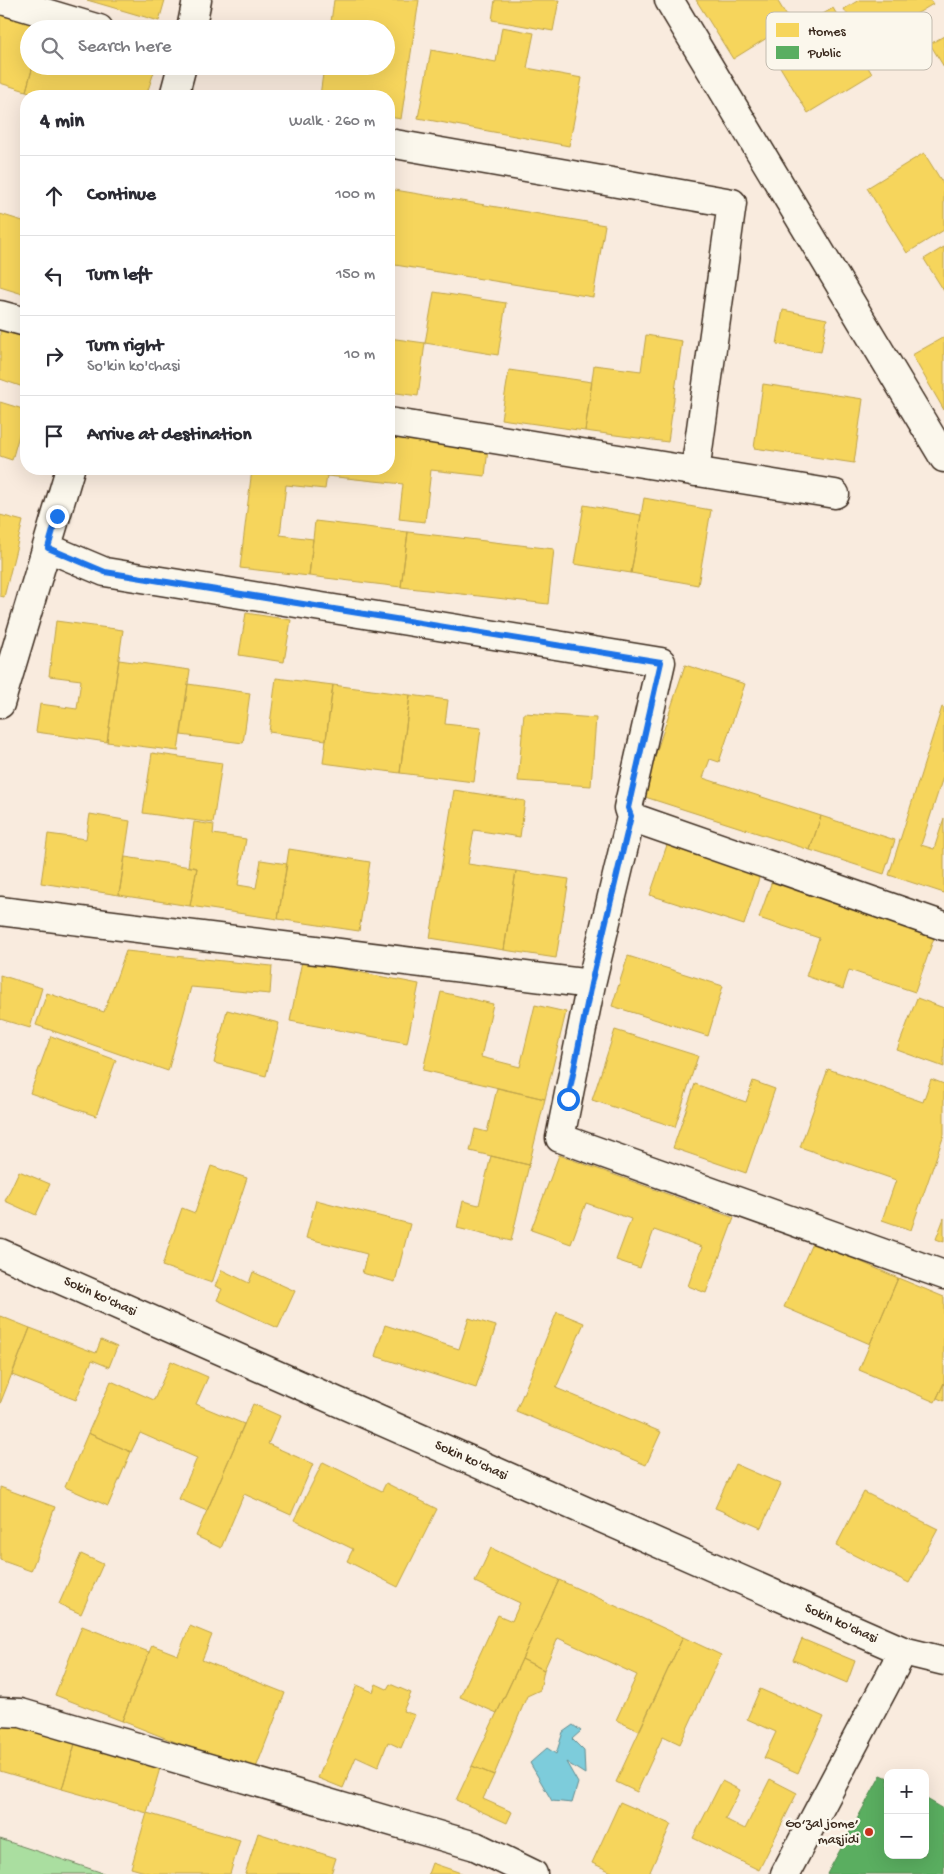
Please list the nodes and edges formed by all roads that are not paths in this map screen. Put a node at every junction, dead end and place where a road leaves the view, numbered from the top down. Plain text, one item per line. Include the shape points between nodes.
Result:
1 (2, 0) edge
2 (197, 0) edge
3 (669, 0) edge
4 (69, 20) edge
5 (193, 20) edge
6 (180, 75) edge
7 (176, 90) edge
8 (395, 144) edge
9 (0, 315) edge
10 (20, 320) edge
11 (395, 423) edge
12 (944, 458) edge
13 (695, 472) junction
14 (68, 475) edge
15 (835, 494) dead end
16 (48, 548) junction
17 (11, 633) edge
18 (0, 704) edge
19 (631, 816) junction
20 (0, 911) edge
21 (944, 926) edge
22 (591, 984) junction
23 (0, 1253) edge
24 (944, 1275) edge
25 (903, 1651) junction
26 (944, 1661) edge
27 (0, 1712) edge
28 (533, 1874) edge
29 (785, 1874) edge

1 - 4 street
2 - 5 street
3 - 12 street
6 - 7 street
8 - 13 street via 732,203
9 - 10 street
11 - 13 street
13 - 15 street
14 - 16 street
16 - 17 street
16 - 19 street via 105,572 661,662 628,808
17 - 18 street
19 - 21 street
19 - 22 street
20 - 22 street
22 - 24 street via 560,1138
23 - 25 street, Sokin ko'chasi
25 - 26 street, Sokin ko'chasi
25 - 29 street
27 - 28 street via 21,1713 475,1846

